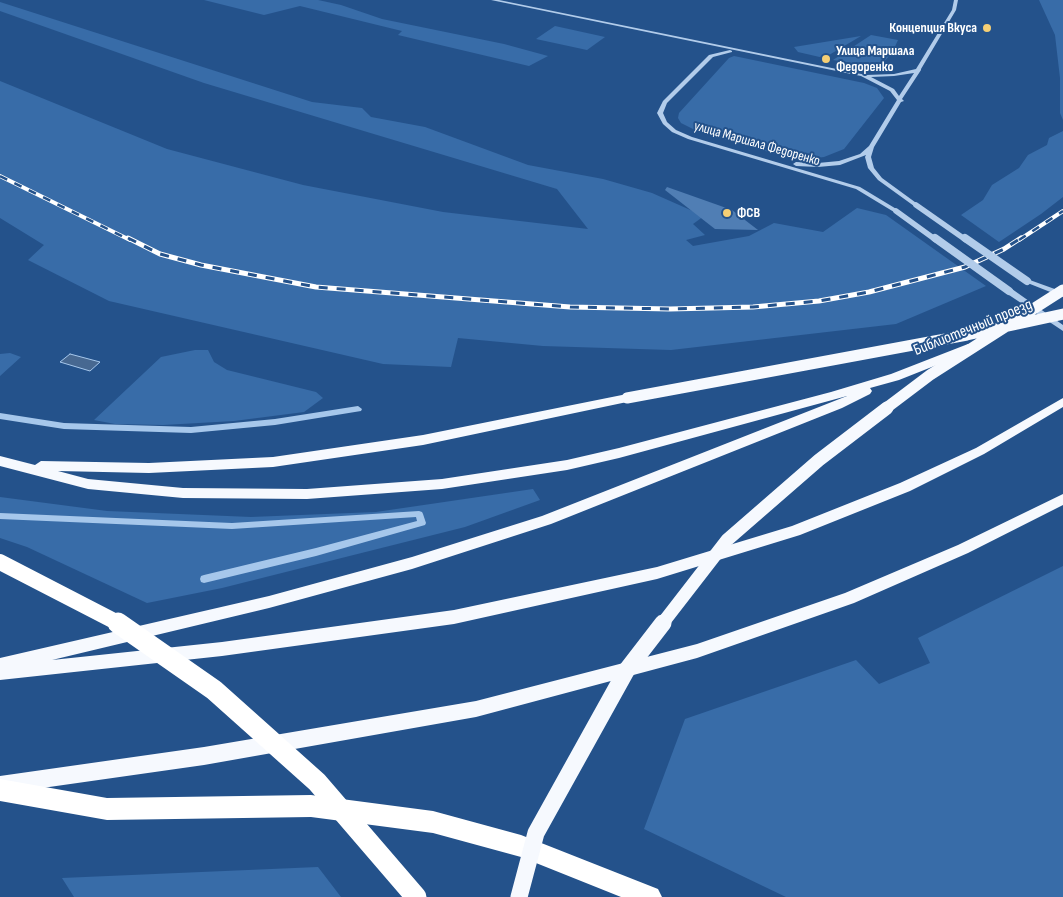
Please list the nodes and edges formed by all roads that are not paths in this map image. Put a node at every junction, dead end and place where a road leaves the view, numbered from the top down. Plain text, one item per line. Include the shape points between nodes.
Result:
1 (493, 0) edge
2 (956, 0) edge
3 (685, 40) junction
4 (745, 51) junction
5 (711, 56) junction
6 (919, 70) junction
7 (862, 75) junction
8 (901, 101) junction
9 (871, 147) junction
10 (770, 161) junction
11 (1063, 290) edge
12 (1063, 294) edge
13 (1063, 309) edge
14 (1063, 314) edge
15 (1045, 316) junction
16 (1063, 329) edge
17 (895, 377) junction
18 (1063, 402) edge
19 (0, 461) edge
20 (23, 466) junction
21 (1058, 502) edge
22 (0, 562) edge
23 (0, 665) edge
24 (0, 673) edge
25 (0, 785) edge
26 (0, 790) edge
27 (416, 897) edge
28 (519, 897) edge
29 (650, 897) edge

1 - 3 street
2 - 6 street via 954,10
3 - 4 street
3 - 5 street via 704,46
4 - 5 street
4 - 7 street
5 - 10 street, улица Маршала Федоренко via 665,102 660,113 665,123 690,138
6 - 7 street via 894,75
6 - 8 street
7 - 8 street via 892,90
8 - 9 street
9 - 10 street via 856,157 830,165
9 - 12 street, bridge via 868,157 871,168 895,191 1027,281
10 - 15 street, улица Маршала Федоренко, bridge via 858,188
11 - 28 main road, bridge via 930,375 819,460 727,540 626,670 536,833
13 - 15 main road, Библиотечный проезд
14 - 20 main road, bridge via 423,440 273,462 149,468
15 - 16 street, улица Маршала Федоренко
15 - 17 main road, Библиотечный проезд
17 - 20 main road via 567,465 442,484 307,494 183,493 88,484
17 - 23 main road via 838,405 546,520 269,602
18 - 24 main road via 980,452 905,487 795,531 657,573 454,617 222,649
19 - 20 main road
21 - 25 main road via 963,549 849,598 678,656 476,709 204,756
22 - 27 highway, bridge via 123,626 214,690 317,782
26 - 29 highway via 108,809 311,806 433,822 521,846

